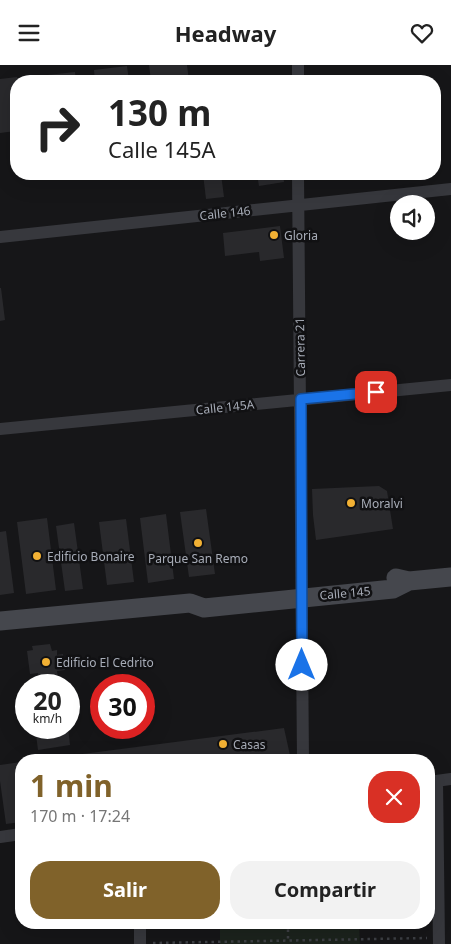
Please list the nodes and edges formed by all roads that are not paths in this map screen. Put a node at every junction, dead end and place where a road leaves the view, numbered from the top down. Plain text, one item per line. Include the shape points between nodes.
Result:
1 (298, 180) edge
2 (451, 189) edge
3 (298, 205) junction
4 (0, 237) edge
5 (451, 385) edge
6 (301, 399) junction
7 (0, 429) edge
8 (451, 577) edge
9 (302, 591) junction
10 (0, 621) edge
11 (303, 754) edge
12 (451, 779) edge
13 (435, 781) edge
14 (435, 834) edge
15 (15, 835) edge
16 (0, 837) edge
17 (140, 929) edge
18 (439, 941) edge
19 (140, 944) edge

1 - 3 street, Carrera 21
2 - 3 street, Calle 146
3 - 4 street, Calle 146
3 - 6 street, Carrera 21
5 - 6 street, Calle 145A
6 - 7 street, Calle 145A
6 - 9 street, Carrera 21
8 - 9 street, Calle 145 via 409,581 393,589
9 - 10 street, Calle 145 via 204,607 190,603
9 - 11 street, Carrera 21
12 - 13 street
14 - 18 street
15 - 16 street
17 - 19 street

